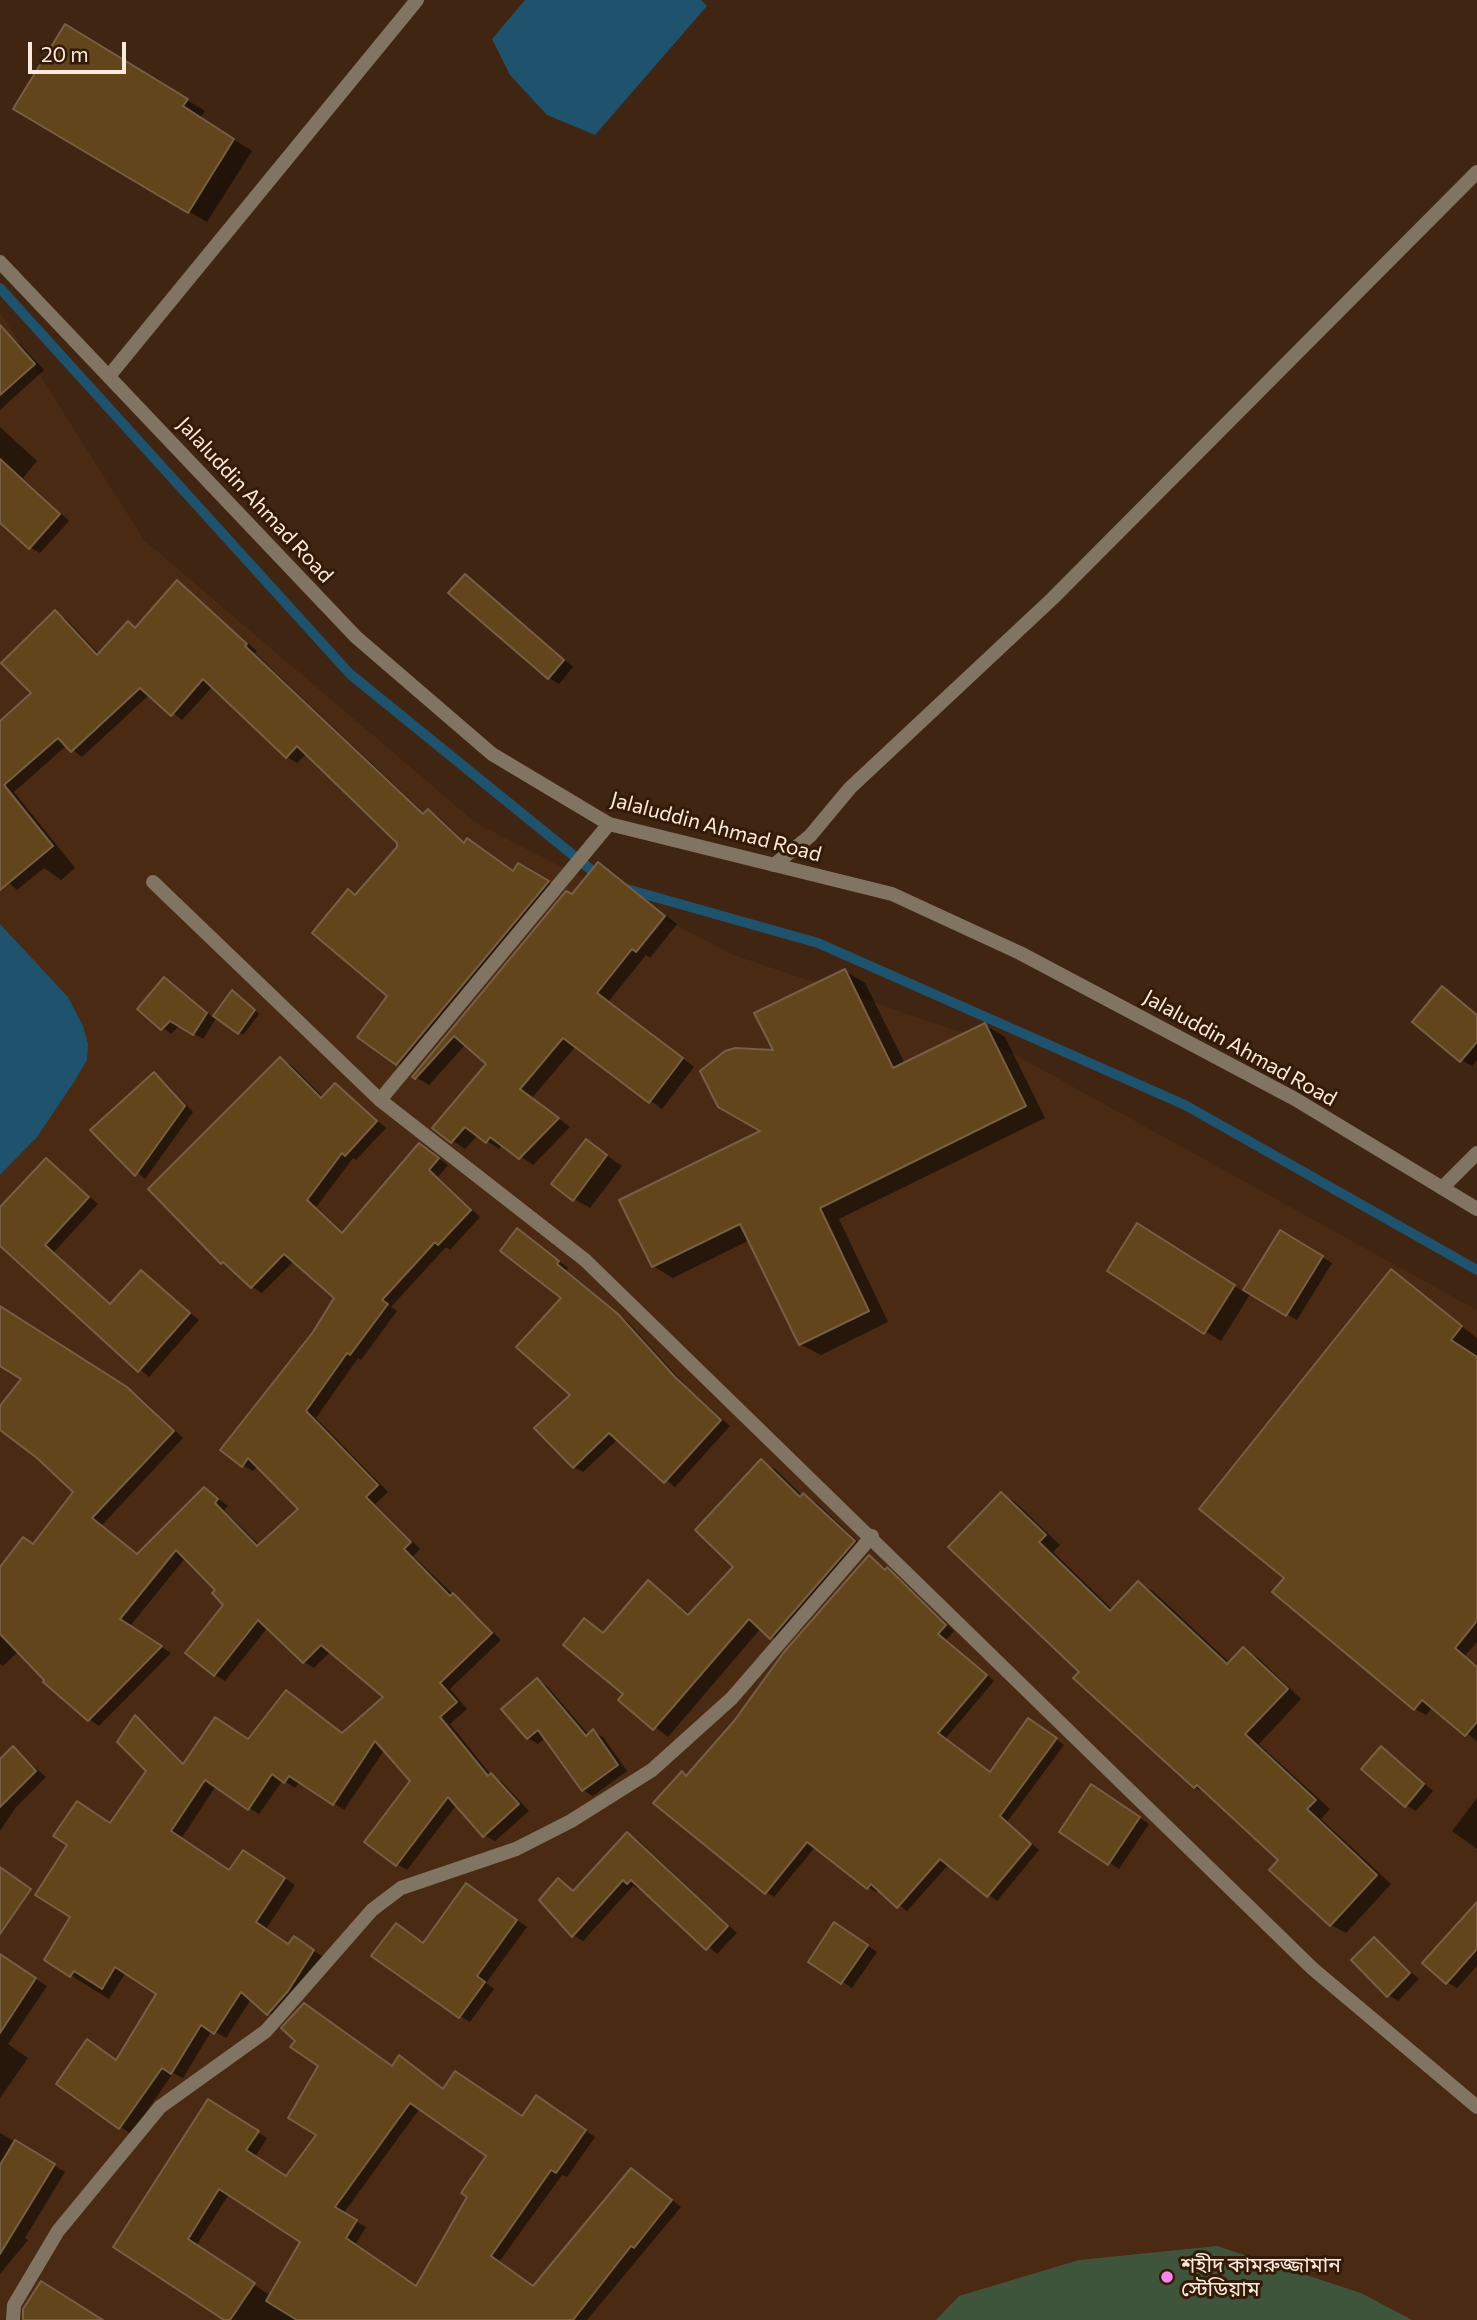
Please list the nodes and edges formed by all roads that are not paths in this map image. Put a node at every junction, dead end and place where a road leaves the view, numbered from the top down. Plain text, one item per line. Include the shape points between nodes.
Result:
1 (417, 0) edge
2 (1477, 172) edge
3 (0, 262) edge
4 (109, 376) junction
5 (610, 824) junction
6 (774, 865) junction
7 (153, 882) dead end
8 (380, 1100) junction
9 (1477, 1153) edge
10 (1442, 1188) junction
11 (1477, 1209) edge
12 (872, 1536) junction
13 (1477, 2107) edge
14 (13, 2320) edge

1 - 4 street
2 - 6 street via 1052,599 850,788 810,836
3 - 4 street, Jalaluddin Ahmad Road
4 - 5 street, Jalaluddin Ahmad Road via 356,637 492,754
5 - 6 street, Jalaluddin Ahmad Road
5 - 8 street
6 - 10 street, Jalaluddin Ahmad Road via 892,894 1020,953 1295,1099
7 - 8 street
8 - 12 street via 585,1260
9 - 10 street
10 - 11 street, Jalaluddin Ahmad Road
12 - 13 street via 1313,1969
12 - 14 street via 732,1698 652,1770 560,1827 516,1849 401,1888 372,1910 266,2031 160,2107 58,2231 13,2305

